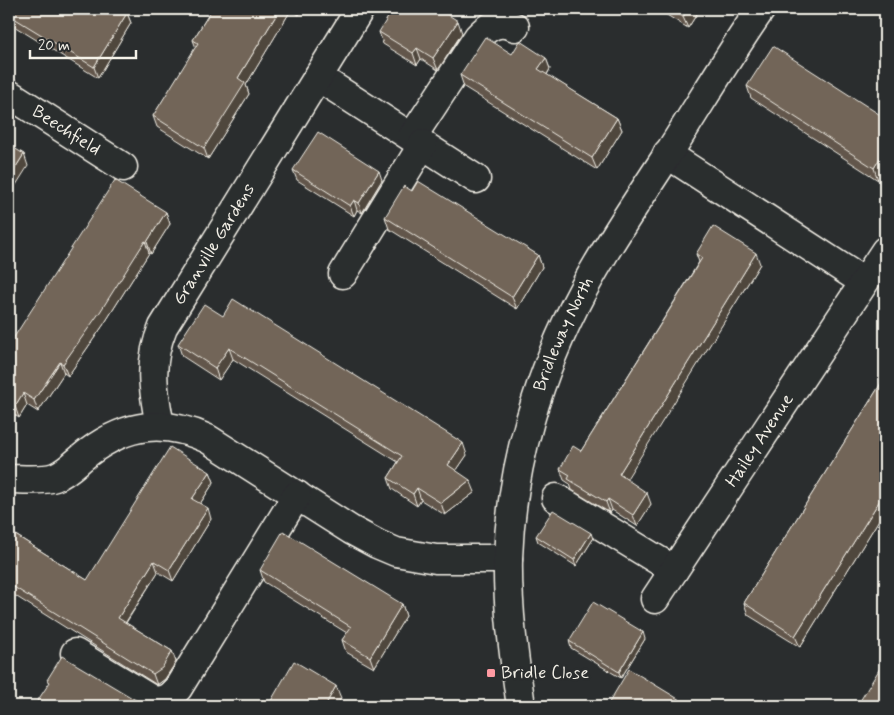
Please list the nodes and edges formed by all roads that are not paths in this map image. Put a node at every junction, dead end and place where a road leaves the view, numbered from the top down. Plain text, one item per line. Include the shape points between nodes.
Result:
1 (360, 9) edge
2 (760, 9) edge
3 (515, 27) dead end
4 (318, 77) junction
5 (9, 94) edge
6 (417, 141) junction
7 (667, 154) junction
8 (123, 167) dead end
9 (476, 179) dead end
10 (885, 251) edge
11 (343, 274) dead end
12 (864, 282) junction
13 (160, 426) junction
14 (9, 479) edge
15 (297, 495) junction
16 (556, 498) dead end
17 (508, 558) junction
18 (674, 570) junction
19 (655, 599) dead end
20 (75, 653) dead end
21 (521, 706) edge

1 - 4 street, Granville Gardens
2 - 7 street, Bridleway North
3 - 6 street via 493,24 478,36
4 - 6 street
4 - 13 street, Granville Gardens via 163,327 152,364
5 - 8 street, Beechfield
6 - 9 street
6 - 11 street
7 - 12 street
7 - 17 street, Bridleway North via 582,291 543,381 519,464
10 - 12 street, Hailey Avenue
12 - 18 street, Hailey Avenue
13 - 14 street via 144,426 108,439 74,462 63,474 52,478
13 - 15 street via 194,432 208,439
15 - 17 street via 351,530 396,552 436,559
15 - 20 street via 170,697 152,700
16 - 18 street
17 - 21 street, Bridleway North via 512,646
18 - 19 street, Hailey Avenue

